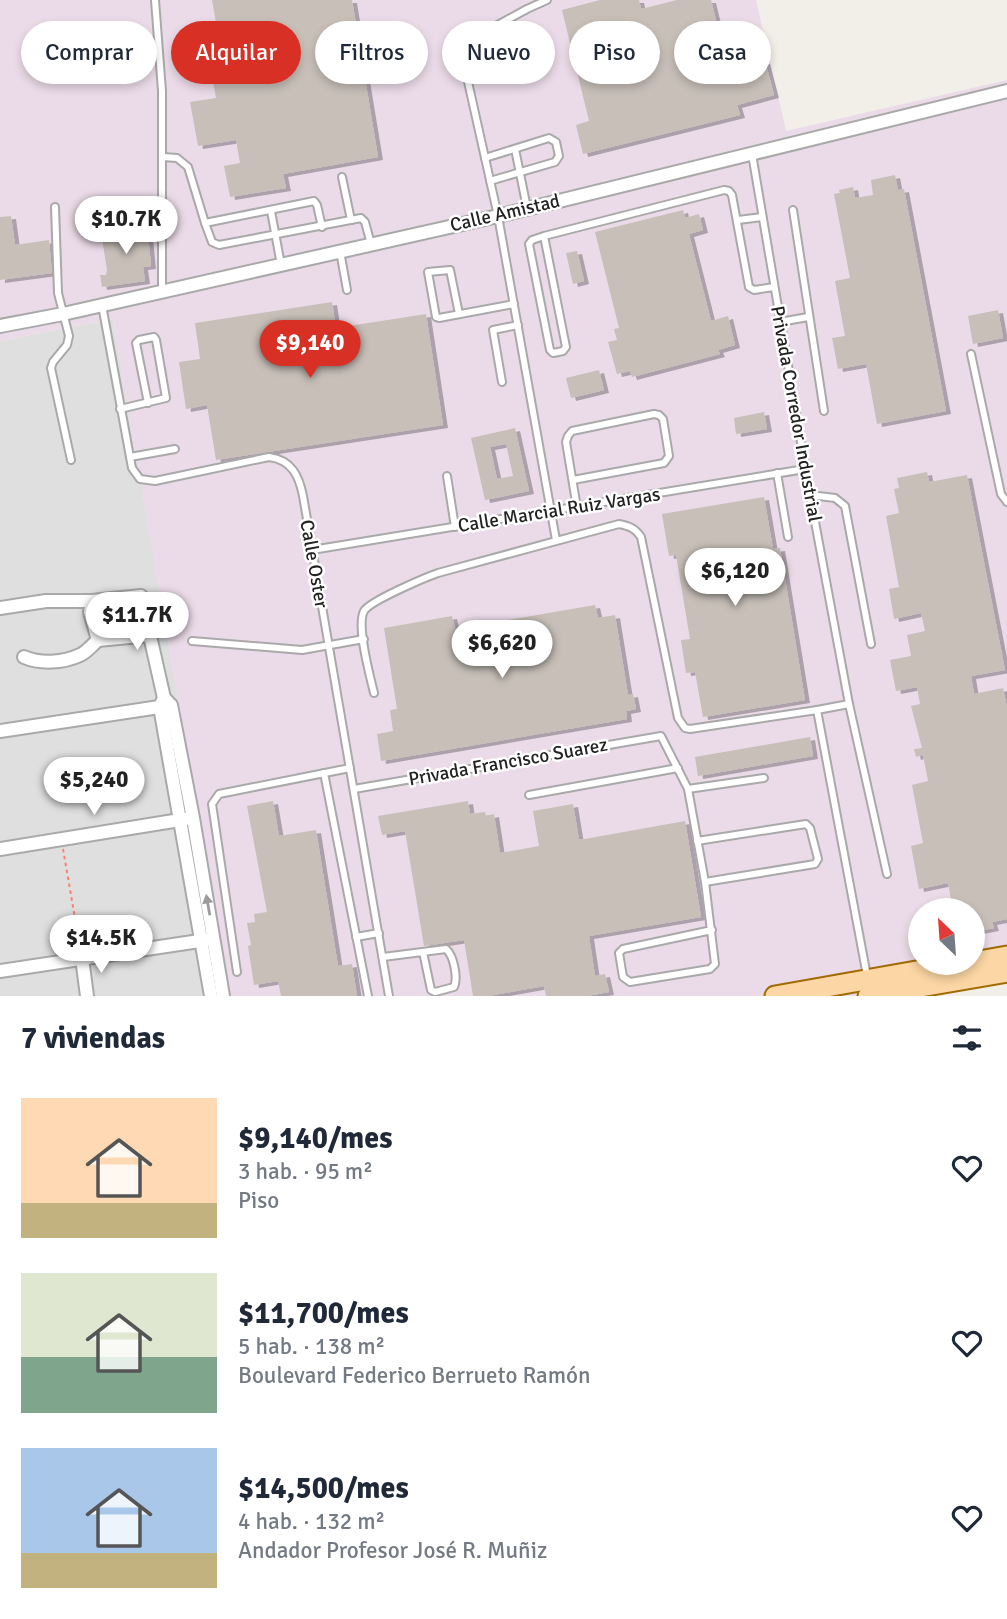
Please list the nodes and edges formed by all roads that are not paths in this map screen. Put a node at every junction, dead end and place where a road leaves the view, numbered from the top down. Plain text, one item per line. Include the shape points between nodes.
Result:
1 (155, 0) edge
2 (547, 0) edge
3 (1007, 91) edge
4 (515, 149) junction
5 (751, 152) junction
6 (163, 157) junction
7 (485, 158) junction
8 (520, 173) junction
9 (342, 177) dead end
10 (490, 181) junction
11 (55, 207) dead end
12 (527, 208) junction
13 (793, 210) dead end
14 (271, 211) junction
15 (498, 216) junction
16 (762, 217) junction
17 (351, 220) junction
18 (738, 220) junction
19 (205, 223) junction
20 (322, 227) junction
21 (275, 235) junction
22 (544, 236) junction
23 (371, 244) junction
24 (340, 251) junction
25 (281, 265) junction
26 (774, 287) junction
27 (347, 290) dead end
28 (162, 292) junction
29 (514, 304) junction
30 (102, 305) junction
31 (63, 314) junction
32 (459, 314) junction
33 (808, 317) junction
34 (780, 322) junction
35 (518, 325) junction
36 (0, 326) edge
37 (971, 354) dead end
38 (502, 382) dead end
39 (148, 403) junction
40 (120, 409) junction
41 (824, 411) dead end
42 (175, 449) dead end
43 (130, 457) junction
44 (71, 460) dead end
45 (805, 469) junction
46 (777, 473) junction
47 (447, 476) dead end
48 (573, 480) junction
49 (810, 495) junction
50 (1007, 502) edge
51 (577, 508) junction
52 (552, 512) junction
53 (455, 527) junction
54 (788, 537) dead end
55 (556, 540) junction
56 (312, 550) junction
57 (92, 601) junction
58 (0, 608) edge
59 (150, 635) junction
60 (364, 639) junction
61 (98, 640) junction
62 (192, 641) dead end
63 (871, 644) dead end
64 (329, 646) junction
65 (24, 657) dead end
66 (374, 693) dead end
67 (165, 703) junction
68 (849, 704) junction
69 (817, 710) junction
70 (0, 731) edge
71 (350, 768) junction
72 (678, 768) junction
73 (324, 773) junction
74 (764, 778) dead end
75 (354, 789) junction
76 (688, 789) junction
77 (529, 795) dead end
78 (187, 819) junction
79 (697, 841) junction
80 (0, 849) edge
81 (887, 874) dead end
82 (705, 882) junction
83 (712, 930) junction
84 (379, 933) junction
85 (356, 936) junction
86 (207, 940) junction
87 (423, 952) junction
88 (1007, 956) edge
89 (383, 957) junction
90 (82, 958) junction
91 (985, 960) edge
92 (0, 971) edge
93 (237, 972) dead end
94 (1007, 972) edge
95 (921, 975) edge
96 (868, 990) edge
97 (87, 996) edge
98 (211, 996) edge
99 (223, 996) edge
100 (368, 996) edge
101 (389, 996) edge
102 (775, 996) edge

1 - 6 lane
2 - 7 lane via 465,45 462,55
3 - 5 street, Calle Amistad
4 - 7 lane
4 - 8 lane
4 - 8 lane via 549,138 556,142 559,156 555,162
5 - 12 street, Calle Amistad
5 - 16 lane, Privada Corredor Industrial
6 - 19 lane via 177,158 188,167
6 - 28 lane
7 - 10 lane
8 - 10 lane
8 - 12 lane
9 - 17 lane
10 - 15 lane
11 - 31 lane
12 - 15 street, Calle Amistad
13 - 33 lane
14 - 19 lane
14 - 20 lane via 314,201
14 - 21 lane
15 - 23 street, Calle Amistad
15 - 29 lane
16 - 18 lane
16 - 26 lane, Privada Corredor Industrial
17 - 20 lane
17 - 23 lane via 363,220
18 - 22 lane via 732,195 724,190
18 - 26 lane via 749,287
19 - 21 lane via 215,244
20 - 21 lane
21 - 25 lane
22 - 22 lane via 529,244 554,353 566,347
23 - 24 street, Calle Amistad
24 - 25 street, Calle Amistad
24 - 27 lane
25 - 28 street, Calle Amistad
26 - 34 lane, Privada Corredor Industrial
28 - 30 street, Calle Amistad
29 - 32 lane
29 - 35 lane
30 - 31 street, Calle Amistad
30 - 40 lane, Calle Oster
31 - 36 street, Calle Amistad
31 - 44 lane via 68,341 51,368
32 - 32 lane via 435,316 428,272 450,270
33 - 34 lane
33 - 41 lane
34 - 45 lane, Privada Corredor Industrial
35 - 38 lane via 493,330
35 - 52 lane
37 - 50 lane via 1000,494
39 - 39 lane via 167,395 153,337 136,343
39 - 40 lane
40 - 43 lane, Calle Oster
42 - 43 lane
43 - 56 lane, Calle Oster via 135,474 147,481 260,458 286,461 301,485
45 - 46 lane, Calle Marcial Ruiz Vargas
45 - 49 lane, Privada Corredor Industrial
46 - 51 lane, Calle Marcial Ruiz Vargas
46 - 54 lane
47 - 53 lane
48 - 48 lane via 566,442 572,431 654,414 663,418 669,456 664,463
48 - 51 lane
49 - 63 lane via 835,498 845,506
49 - 68 lane, Privada Corredor Industrial
51 - 52 lane, Calle Marcial Ruiz Vargas
52 - 53 lane, Calle Marcial Ruiz Vargas
52 - 55 lane
53 - 56 lane, Calle Marcial Ruiz Vargas
55 - 60 lane via 428,577 368,606 362,619
55 - 69 lane via 619,524 641,537 678,718 685,728
56 - 64 lane, Calle Oster
57 - 58 street
57 - 59 street via 138,595
57 - 61 street via 90,612
59 - 61 street
59 - 67 street
60 - 64 lane
60 - 66 lane
61 - 65 street via 76,656 38,663
62 - 64 lane via 302,650
64 - 71 lane, Calle Oster
67 - 70 street
67 - 78 street
68 - 69 lane
68 - 81 lane, Privada Corredor Industrial
69 - 96 lane
71 - 73 lane
71 - 75 lane, Calle Oster
72 - 75 lane, Privada Francisco Suarez via 661,736
72 - 76 lane
72 - 77 lane
73 - 85 lane
73 - 93 lane via 214,798
74 - 76 lane
75 - 84 lane, Calle Oster
76 - 79 lane
78 - 80 street
78 - 86 street
79 - 82 lane
79 - 82 lane via 806,824 818,859 815,864
82 - 83 lane
83 - 83 lane via 623,948 619,953 623,977 630,982 710,969 715,964
84 - 85 lane
84 - 89 lane, Calle Oster
85 - 100 lane
86 - 90 street
86 - 98 street
86 - 99 street
87 - 87 lane via 449,950 456,985 431,990
87 - 89 lane
88 - 91 main road
89 - 101 lane, Calle Oster
90 - 92 street
90 - 97 street
94 - 96 main road
95 - 96 main road
96 - 102 main road

